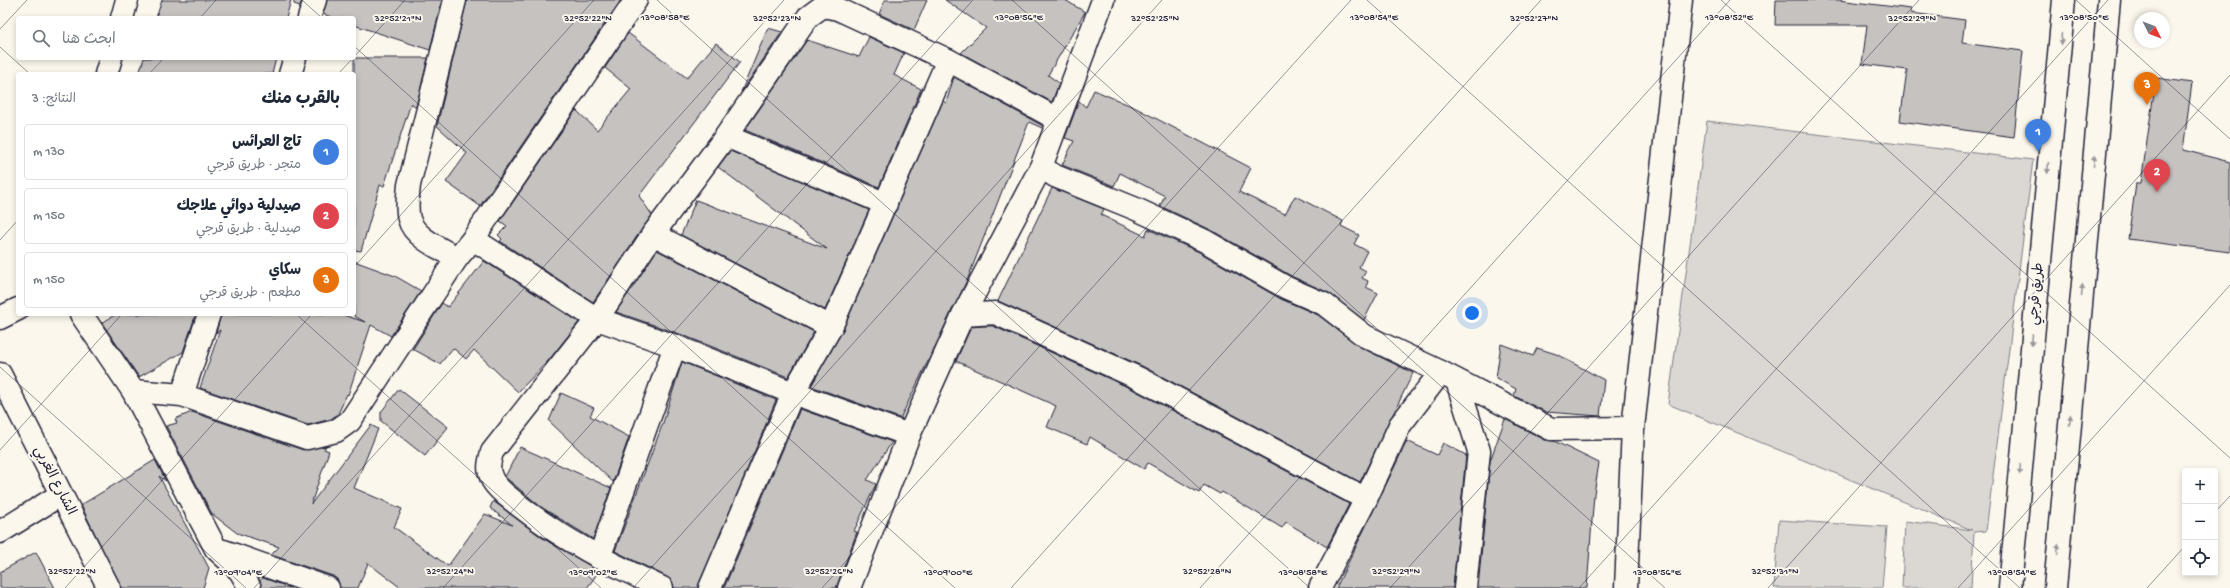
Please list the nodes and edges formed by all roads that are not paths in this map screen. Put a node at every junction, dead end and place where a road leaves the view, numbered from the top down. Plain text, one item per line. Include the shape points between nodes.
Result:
1 (127, 0) edge
2 (315, 0) edge
3 (454, 0) edge
4 (636, 0) edge
5 (1103, 0) edge
6 (1681, 0) edge
7 (2064, 0) edge
8 (2109, 0) edge
9 (123, 16) edge
10 (309, 16) edge
11 (110, 60) edge
12 (294, 60) edge
13 (948, 60) junction
14 (107, 72) edge
15 (291, 72) edge
16 (1057, 119) junction
17 (726, 136) junction
18 (1041, 167) junction
19 (886, 204) junction
20 (652, 234) junction
21 (473, 239) junction
22 (458, 258) junction
23 (16, 310) edge
24 (963, 315) junction
25 (82, 316) edge
26 (208, 316) edge
27 (0, 318) edge
28 (597, 319) junction
29 (831, 327) junction
30 (675, 346) junction
31 (0, 374) edge
32 (1449, 376) junction
33 (133, 391) junction
34 (793, 393) junction
35 (182, 395) junction
36 (1633, 428) junction
37 (909, 435) junction
38 (60, 495) junction
39 (1366, 499) junction
40 (0, 532) edge
41 (216, 549) junction
42 (599, 558) junction
43 (109, 588) edge
44 (250, 588) edge
45 (328, 588) edge
46 (662, 588) edge
47 (710, 588) edge
48 (849, 588) edge
49 (1320, 588) edge
50 (1465, 588) edge
51 (1626, 588) edge
52 (2010, 588) edge
53 (2055, 588) edge

1 - 9 main road
2 - 10 main road
3 - 22 main road via 409,185 407,205 409,221 417,232
4 - 21 main road
5 - 16 main road
6 - 36 main road
7 -> 52 main road, طريق قرجي
53 -> 8 main road
11 - 14 main road
12 - 15 main road
13 - 16 main road
13 - 17 main road via 838,9 823,6 808,17
13 - 19 main road
16 - 18 main road
17 - 19 main road
17 - 20 main road
18 - 24 main road
18 - 32 main road via 1055,176 1205,241 1287,288 1324,304 1365,336
19 - 29 main road
20 - 28 main road
20 - 29 main road
21 - 22 main road
21 - 28 main road
22 - 35 main road via 350,421 336,431 308,438
23 - 27 main road
24 - 37 main road
24 - 39 main road via 995,313 1138,378
25 - 33 main road
26 - 35 main road
28 - 30 main road
28 - 42 main road via 492,452 489,472 498,488 532,516
29 - 34 main road
30 - 34 main road
30 - 42 main road
31 - 38 main road, الشارع الغربي
32 - 36 main road via 1551,430
32 - 39 main road via 1400,425
32 - 50 main road via 1479,451
33 - 35 main road
33 - 41 main road
34 - 37 main road
34 - 47 main road
36 - 51 main road
37 - 48 main road
38 - 40 main road
38 - 43 main road, الشارع الغربي
39 - 49 main road
41 - 44 main road via 240,571
41 - 45 main road
42 - 46 main road

